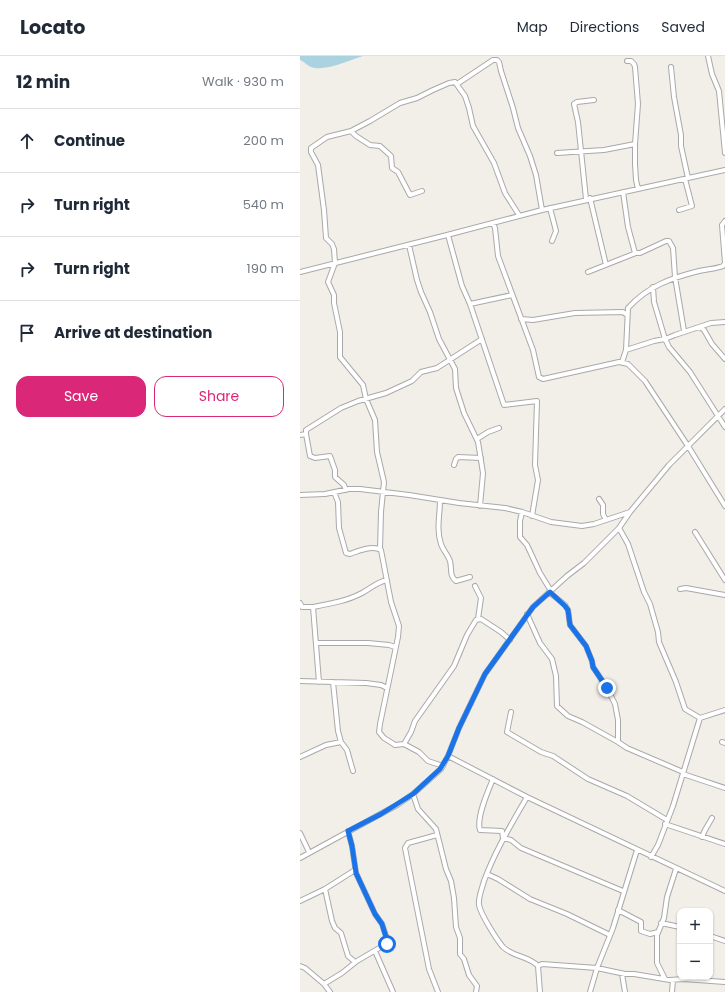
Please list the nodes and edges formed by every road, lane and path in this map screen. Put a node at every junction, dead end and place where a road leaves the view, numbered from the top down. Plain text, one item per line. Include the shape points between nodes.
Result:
1 (708, 56) edge
2 (626, 61) dead end
3 (671, 67) dead end
4 (457, 84) junction
5 (594, 100) dead end
6 (351, 131) junction
7 (635, 144) junction
8 (582, 152) junction
9 (557, 153) dead end
10 (725, 153) edge
11 (725, 170) edge
12 (687, 178) junction
13 (638, 189) junction
14 (422, 191) dead end
15 (623, 192) junction
16 (588, 199) junction
17 (550, 208) junction
18 (542, 210) junction
19 (679, 210) dead end
20 (519, 215) junction
21 (725, 222) edge
22 (493, 223) junction
23 (448, 235) junction
24 (552, 241) dead end
25 (409, 245) junction
26 (636, 253) junction
27 (335, 264) junction
28 (606, 265) junction
29 (300, 272) edge
30 (588, 272) dead end
31 (675, 277) junction
32 (653, 287) junction
33 (512, 294) junction
34 (470, 304) junction
35 (625, 314) junction
36 (521, 319) junction
37 (725, 322) edge
38 (704, 328) junction
39 (684, 332) junction
40 (482, 339) junction
41 (665, 339) junction
42 (626, 350) junction
43 (725, 359) edge
44 (451, 360) junction
45 (622, 362) junction
46 (366, 399) junction
47 (725, 409) edge
48 (718, 416) junction
49 (725, 426) edge
50 (499, 428) dead end
51 (306, 434) junction
52 (300, 435) edge
53 (477, 439) junction
54 (688, 446) junction
55 (481, 458) junction
56 (454, 465) dead end
57 (346, 490) junction
58 (334, 492) junction
59 (384, 492) junction
60 (300, 495) edge
61 (599, 499) dead end
62 (440, 500) junction
63 (480, 506) junction
64 (725, 506) edge
65 (520, 512) junction
66 (630, 512) junction
67 (532, 516) junction
68 (614, 518) junction
69 (606, 520) junction
70 (620, 526) junction
71 (694, 532) dead end
72 (380, 549) junction
73 (470, 577) dead end
74 (387, 580) junction
75 (725, 580) edge
76 (475, 586) dead end
77 (680, 589) dead end
78 (550, 591) junction
79 (725, 595) edge
80 (300, 603) edge
81 (313, 607) junction
82 (527, 614) junction
83 (478, 619) junction
84 (510, 640) junction
85 (316, 643) junction
86 (395, 647) junction
87 (300, 681) edge
88 (319, 682) junction
89 (332, 682) junction
90 (387, 688) junction
91 (725, 710) edge
92 (511, 712) dead end
93 (700, 718) junction
94 (341, 742) junction
95 (618, 742) junction
96 (404, 744) junction
97 (448, 756) junction
98 (300, 757) edge
99 (442, 766) junction
100 (353, 771) dead end
101 (683, 773) junction
102 (493, 779) junction
103 (725, 788) edge
104 (413, 794) junction
105 (527, 797) junction
106 (712, 818) dead end
107 (666, 822) junction
108 (348, 831) junction
109 (300, 833) edge
110 (437, 835) junction
111 (702, 837) junction
112 (503, 838) junction
113 (725, 844) edge
114 (636, 850) junction
115 (309, 852) junction
116 (651, 857) junction
117 (300, 858) edge
118 (676, 869) junction
119 (355, 870) junction
120 (487, 874) junction
121 (325, 890) junction
122 (623, 891) junction
123 (725, 891) edge
124 (300, 901) edge
125 (618, 910) junction
126 (661, 924) junction
127 (677, 927) edge
128 (658, 932) junction
129 (610, 935) junction
130 (713, 937) edge
131 (725, 941) edge
132 (375, 951) junction
133 (355, 962) junction
134 (300, 966) edge
135 (538, 966) junction
136 (597, 968) junction
137 (661, 972) junction
138 (622, 974) junction
139 (656, 978) junction
140 (665, 979) junction
141 (673, 980) junction
142 (725, 982) edge
143 (324, 984) junction
144 (330, 992) edge
145 (393, 992) edge
146 (438, 992) edge
147 (476, 992) edge
148 (540, 992) edge
149 (590, 992) edge
150 (625, 992) edge
151 (672, 992) edge

1 - 10 street via 720,91
2 - 7 street via 634,64 636,74 638,104
3 - 12 street
4 - 6 street via 452,81 417,98 400,103
4 - 18 street via 493,60 499,62 518,128 536,175
4 - 20 street via 467,102 473,126 494,163 505,193
5 - 8 street via 574,104
6 - 14 street via 370,144 380,146 391,156 392,168 398,172 410,195
6 - 27 street via 327,137 311,148 318,166 326,238 334,249
7 - 8 street
7 - 13 street via 635,178
8 - 9 street
8 - 16 street
11 - 12 street
12 - 13 street
12 - 19 street via 692,206
13 - 15 street
15 - 16 street
15 - 26 street via 632,246
16 - 17 street
16 - 28 street
17 - 18 street
17 - 24 street via 556,231
18 - 20 street
20 - 22 street
21 - 31 street via 722,225 724,265
22 - 23 street
22 - 33 street via 497,252
23 - 25 street
23 - 34 street
25 - 27 street
25 - 44 street via 421,292 439,339
26 - 28 street
26 - 31 street via 669,241 673,248
27 - 29 street
27 - 46 street via 328,282 334,295 340,332 340,356 363,385
28 - 30 street
31 - 32 street
31 - 39 street
32 - 35 street via 628,308
32 - 41 street via 654,302
33 - 34 street
33 - 36 street
34 - 40 street
35 - 36 street via 575,313 533,320
35 - 42 street
36 - 45 street via 541,378
37 - 38 street
38 - 39 street
38 - 43 street via 712,344
39 - 41 street
40 - 44 street
40 - 67 street via 504,405 537,401 538,480
41 - 42 street
41 - 48 street
42 - 45 street
44 - 46 street via 437,368 421,372 412,381 386,393
44 - 53 street via 455,369 456,388 466,418
45 - 54 street via 628,364 644,381
46 - 51 street via 342,408 306,430
46 - 59 street via 375,420
47 - 48 street
48 - 49 street
48 - 54 street
50 - 53 street
51 - 52 street
51 - 57 street via 310,456 330,456 335,477
53 - 55 street
54 - 64 street
54 - 66 street
55 - 56 street via 458,457
55 - 63 street via 483,478
57 - 58 street
57 - 59 street via 355,488
58 - 60 street
58 - 72 street via 338,502 339,528 346,553 370,548
59 - 62 street
59 - 72 street
61 - 69 street
62 - 63 street
62 - 73 street via 440,538 450,560 451,573 456,581
63 - 65 street
65 - 67 street
65 - 78 street via 520,538 527,545
66 - 68 street
66 - 70 street
67 - 69 street via 551,522 582,526
68 - 69 street
68 - 70 street
70 - 78 street via 584,563
70 - 93 street via 650,604 659,642 685,709
71 - 75 street
72 - 74 street
74 - 81 street via 346,600
74 - 86 street via 398,626
76 - 83 street via 481,598
77 - 79 street
78 - 82 street
78 - 95 street via 568,610 570,625 586,646 593,667 615,704
80 - 81 street via 302,607
81 - 85 street
82 - 84 street
82 - 95 street via 540,643 552,659 556,676 557,706 568,716
83 - 84 street via 488,623
83 - 96 street via 467,635 454,666 415,721
84 - 97 street via 485,674
85 - 86 street via 368,643
85 - 88 street
86 - 90 street
87 - 88 street
88 - 89 street
89 - 90 street via 366,683
89 - 94 street
90 - 96 street via 379,732 392,743
91 - 93 street
92 - 107 street via 507,732 541,752 553,756 588,779 627,796
93 - 101 street
94 - 98 street via 326,745
94 - 100 street via 347,750
95 - 101 street
96 - 99 street via 419,752 428,761
97 - 99 street
97 - 102 street
99 - 104 street
101 - 103 street
101 - 107 street
102 - 105 street
102 - 112 street via 482,810 479,828 502,831
104 - 108 street
104 - 110 street via 418,809 435,827
105 - 112 street
105 - 114 street
106 - 111 street
107 - 111 street
107 - 116 street via 658,846
108 - 115 street
108 - 119 street
109 - 115 street
110 - 146 street via 410,842 405,848 430,969
110 - 147 street via 451,881 456,927 461,940 460,954 477,986
111 - 113 street
112 - 120 street
112 - 122 street
114 - 116 street
114 - 122 street
115 - 117 street
116 - 118 street
118 - 123 street
118 - 126 street
119 - 121 street
119 - 132 street via 382,924 387,940 387,944
120 - 129 street via 498,878 530,899
120 - 135 street via 479,902 483,916 505,949
121 - 124 street
121 - 133 street via 332,921 341,933 348,956
122 - 125 street
125 - 128 street via 641,922 641,931 650,934
125 - 129 street
126 - 127 street
126 - 128 street
128 - 137 street via 657,963
129 - 136 street
130 - 131 street
132 - 133 street
132 - 145 street
133 - 143 street via 342,974
134 - 143 street
135 - 136 street via 542,964
135 - 148 street
136 - 138 street
136 - 149 street
137 - 139 street
137 - 140 street
138 - 139 street
138 - 150 street
139 - 140 street
140 - 141 street
141 - 142 street
141 - 151 street
143 - 144 street

